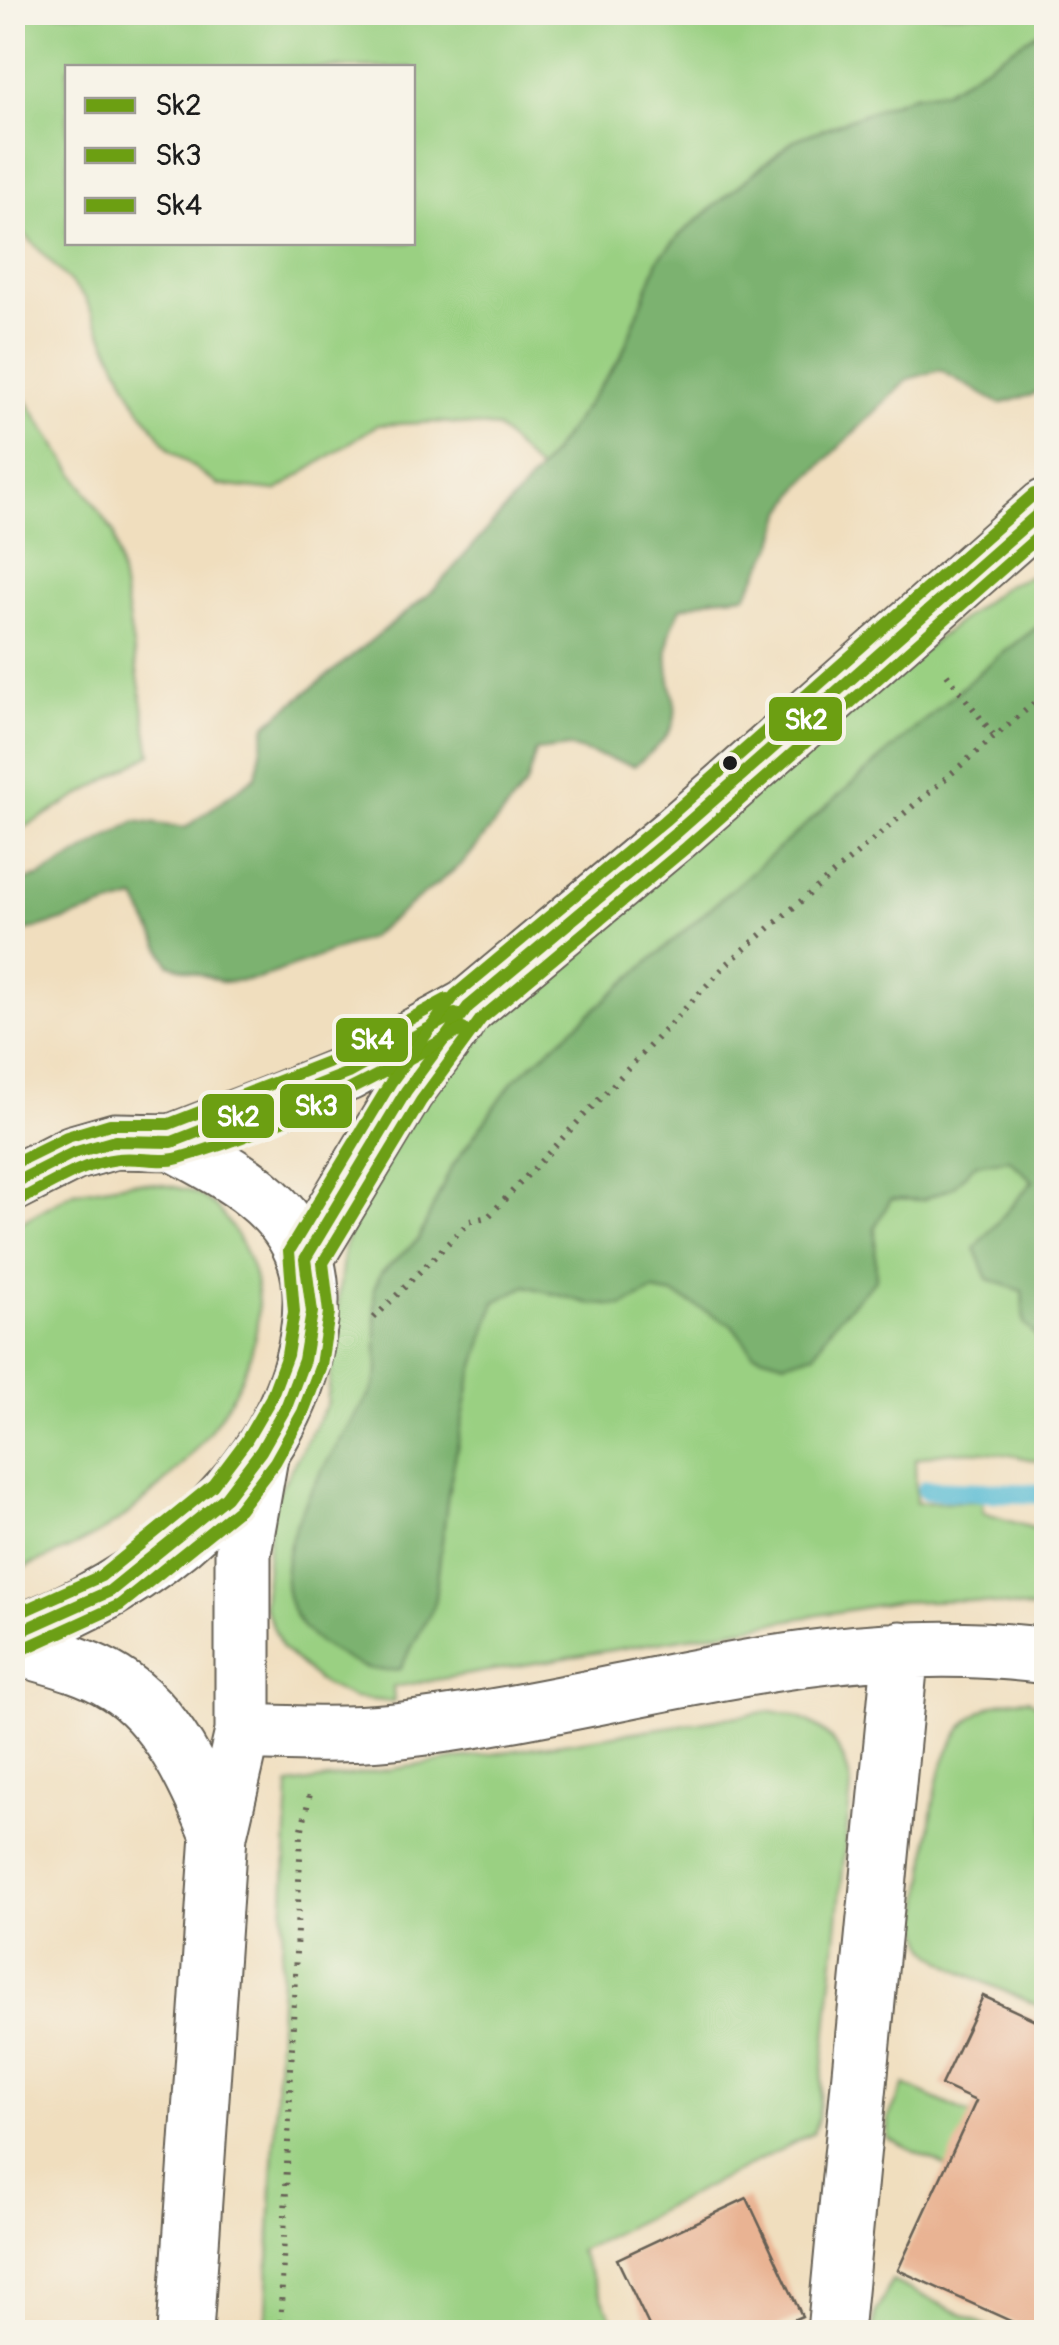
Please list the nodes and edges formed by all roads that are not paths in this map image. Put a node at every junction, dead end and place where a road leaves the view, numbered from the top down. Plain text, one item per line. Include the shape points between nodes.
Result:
1 (1046, 507) edge
2 (468, 1007) junction
3 (172, 1142) junction
4 (12, 1184) edge
5 (305, 1259) junction
6 (261, 1451) junction
7 (12, 1635) edge
8 (12, 1646) edge
9 (901, 1649) junction
10 (1046, 1656) edge
11 (243, 1732) junction
12 (219, 1835) junction
13 (185, 2332) edge
14 (836, 2332) edge

1 - 2 street
2 - 3 street via 348,1073
2 - 5 street via 406,1091
3 - 4 street via 115,1141 73,1152
3 - 5 street via 245,1182 282,1220
5 - 6 street via 312,1312 304,1360
6 - 7 street via 226,1497 110,1591
6 - 11 street via 243,1552
8 - 12 street via 116,1683 157,1722 198,1784
9 - 10 street
9 - 11 street via 800,1658 395,1730
9 - 14 street
11 - 12 street
12 - 13 street

